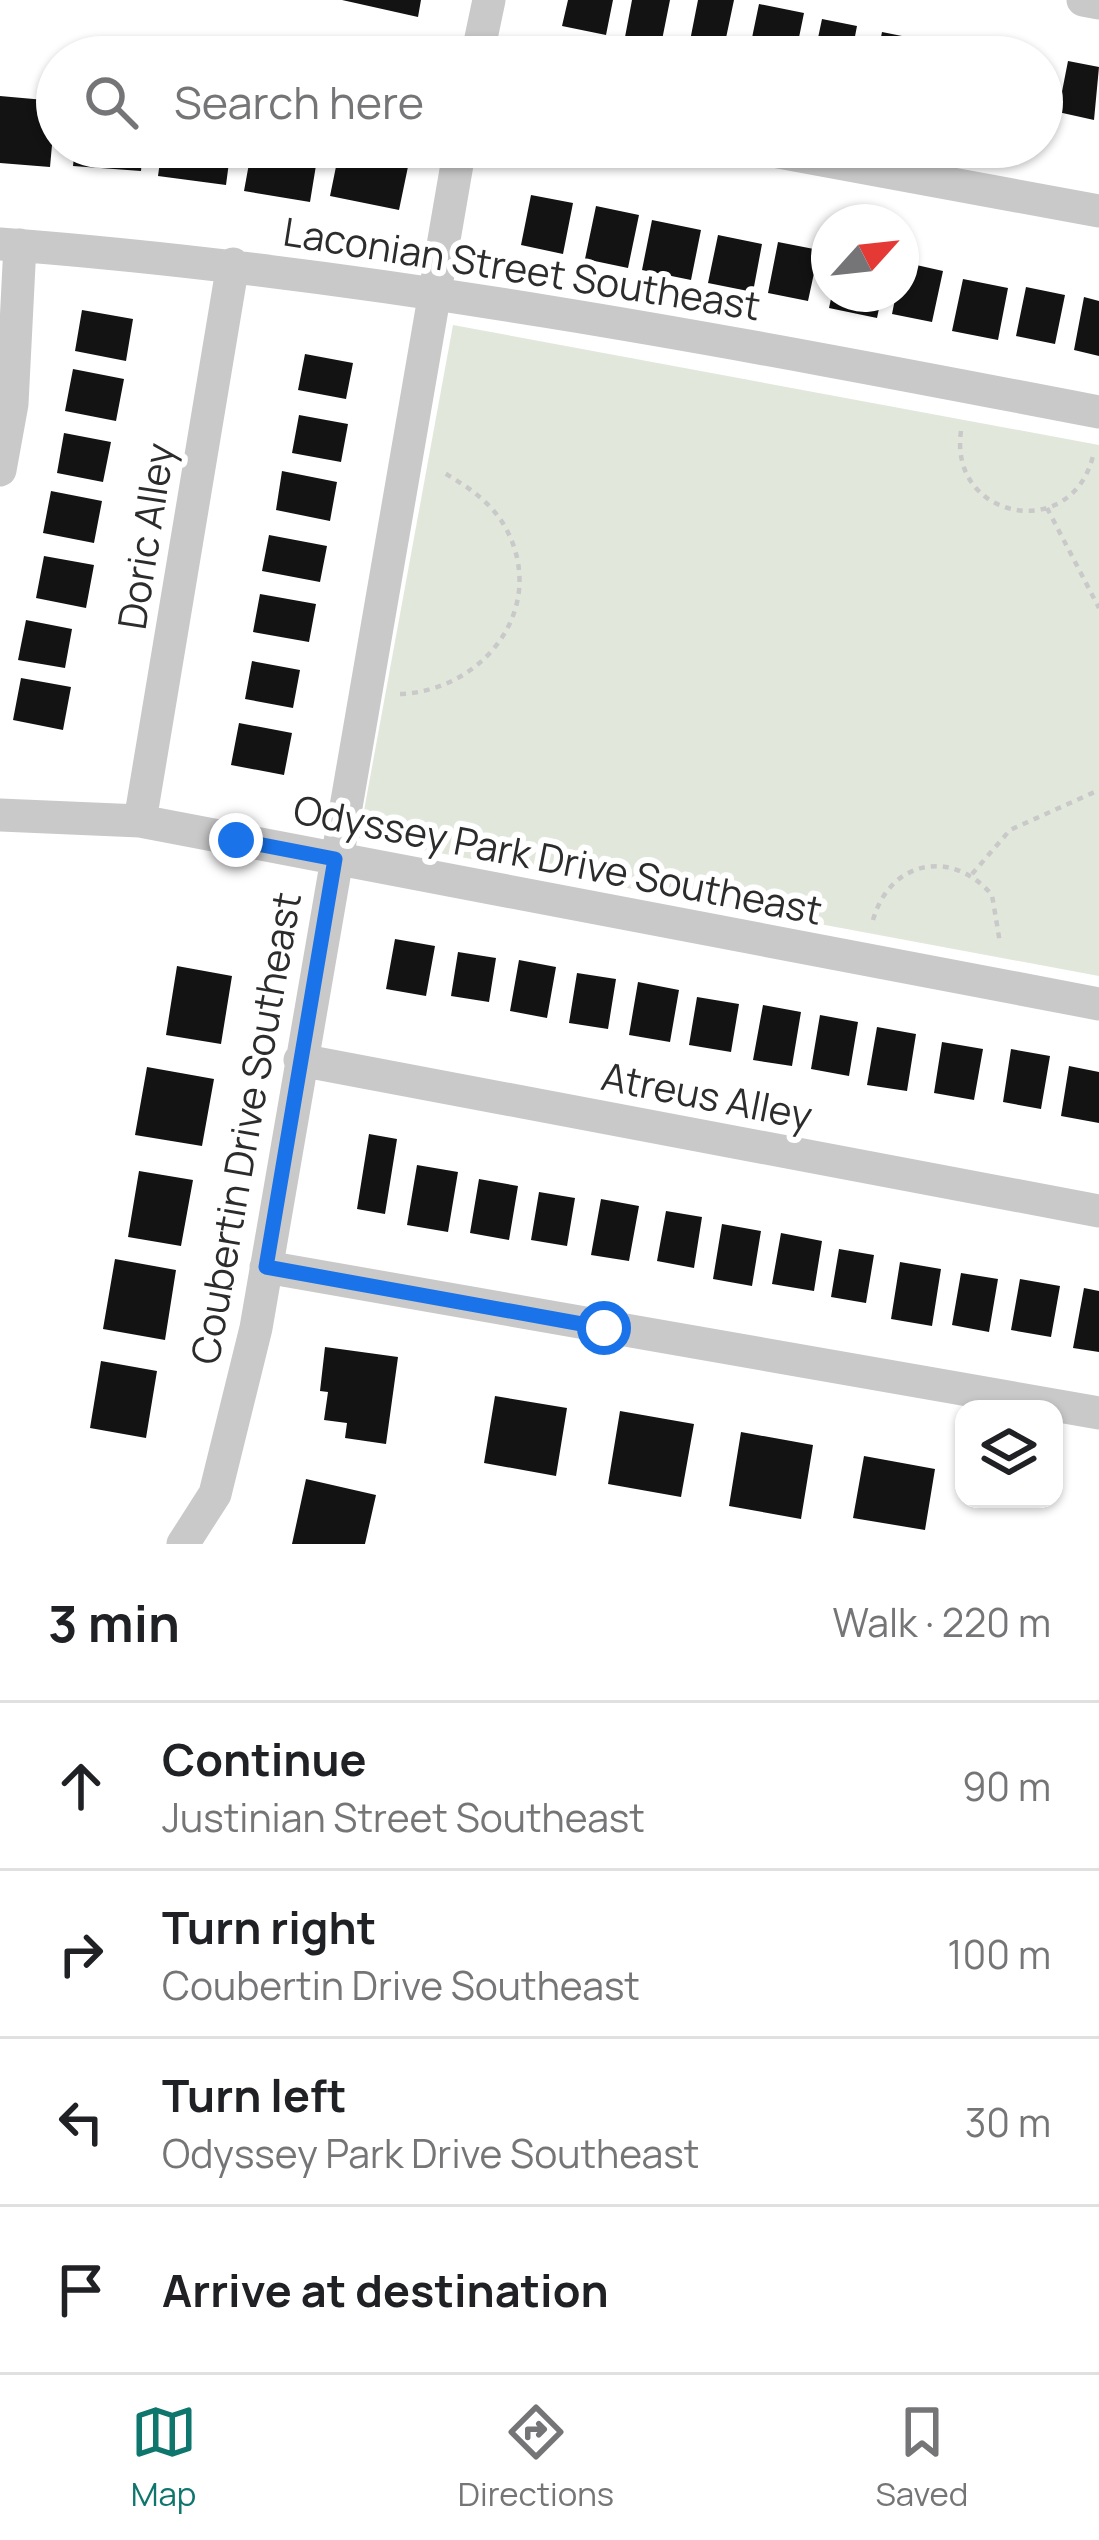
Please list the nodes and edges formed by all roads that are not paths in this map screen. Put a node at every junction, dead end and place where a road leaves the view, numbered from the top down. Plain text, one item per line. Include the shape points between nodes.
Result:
1 (489, 0) edge
2 (1084, 0) edge
3 (1099, 3) edge
4 (481, 36) edge
5 (456, 168) edge
6 (865, 168) edge
7 (1099, 211) edge
8 (10, 245) edge
9 (233, 264) junction
10 (434, 292) junction
11 (1099, 412) edge
12 (0, 470) edge
13 (0, 815) edge
14 (140, 821) junction
15 (335, 859) junction
16 (1099, 1004) edge
17 (300, 1060) junction
18 (1099, 1211) edge
19 (266, 1267) junction
20 (1099, 1413) edge
21 (183, 1544) edge

1 - 4 street
2 - 3 street
5 - 10 street, Coubertin Drive Southeast
6 - 7 street
8 - 9 street, Laconian Street Southeast
8 - 12 street via 12,404
9 - 10 street, Laconian Street Southeast
9 - 14 street, Doric Alley
10 - 11 street, Laconian Street Southeast
10 - 15 street, Coubertin Drive Southeast
13 - 14 street, Odyssey Park Drive Southeast
14 - 15 street, Odyssey Park Drive Southeast
15 - 16 street, Odyssey Park Drive Southeast
15 - 17 street, Coubertin Drive Southeast
17 - 18 street, Atreus Alley
17 - 19 street, Coubertin Drive Southeast
19 - 20 street
19 - 21 street, Coubertin Drive Southeast via 215,1494

